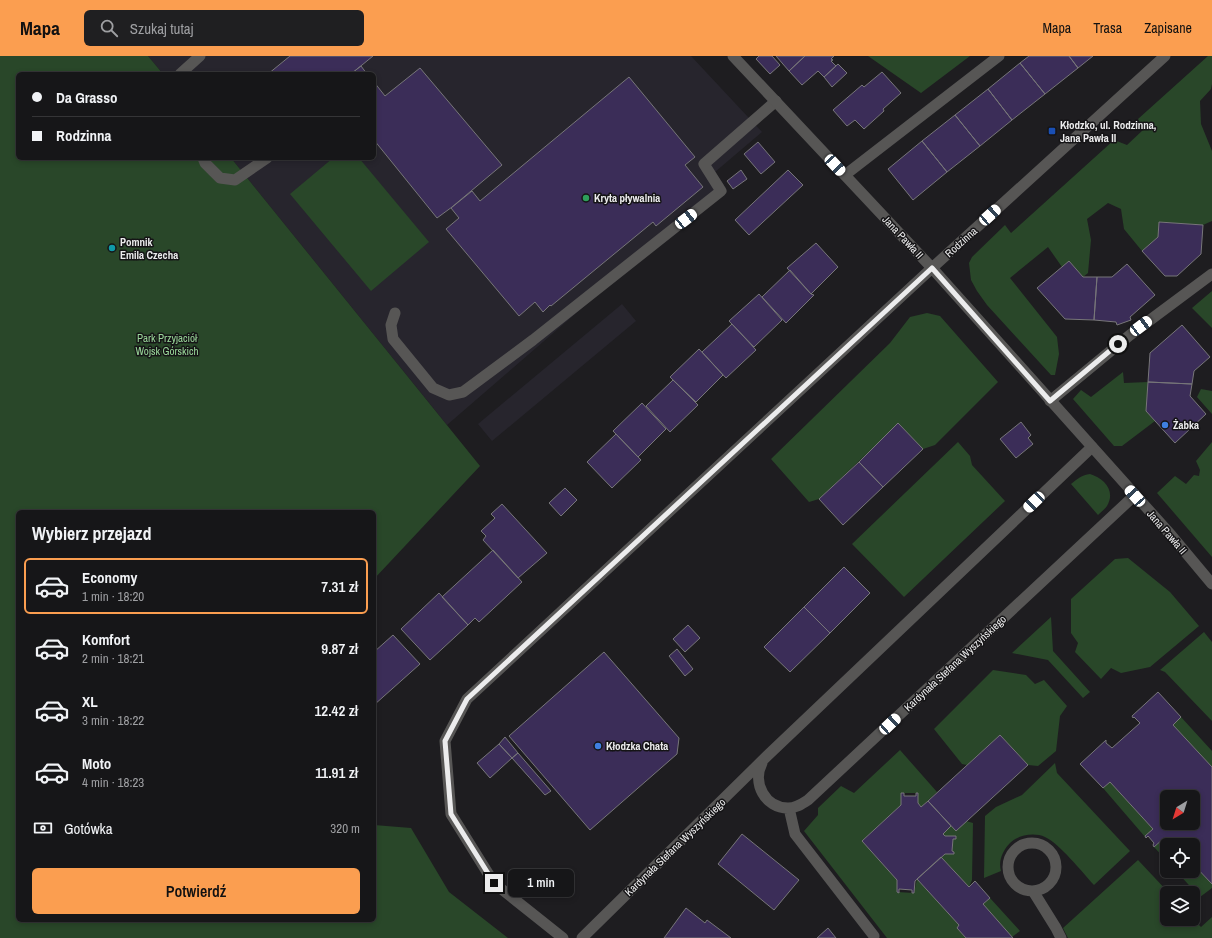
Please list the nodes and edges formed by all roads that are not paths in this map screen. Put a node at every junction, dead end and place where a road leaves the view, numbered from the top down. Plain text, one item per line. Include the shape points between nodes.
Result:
1 (200, 56) edge
2 (733, 56) edge
3 (999, 56) edge
4 (1165, 56) edge
5 (182, 72) edge
6 (776, 101) junction
7 (203, 160) edge
8 (264, 160) edge
9 (845, 175) junction
10 (932, 268) junction
11 (1212, 274) edge
12 (395, 313) dead end
13 (1050, 401) junction
14 (1092, 447) junction
15 (1135, 496) junction
16 (1212, 584) edge
17 (767, 756) junction
18 (789, 808) junction
19 (1033, 891) junction
20 (874, 936) dead end
21 (563, 938) edge
22 (582, 938) edge
23 (1061, 938) edge

1 - 5 street
2 - 6 street, Jana Pawła II
3 - 9 street
4 - 10 street, Rodzinna
6 - 9 street, Jana Pawła II
6 - 12 street via 704,164 721,191 463,392 449,395 433,388 393,339 390,325
7 - 8 street via 220,178 235,180
9 - 10 street, Jana Pawła II
10 - 13 street, Jana Pawła II
10 - 21 street, Rodzinna via 467,699 445,741 451,814 494,883
11 - 13 street via 1130,335
13 - 14 street, Jana Pawła II
14 - 15 street, Jana Pawła II
14 - 17 street, Kardynała Stefana Wyszyńskiego
15 - 16 street, Jana Pawła II
15 - 18 street, Kardynała Stefana Wyszyńskiego via 808,800 800,806
17 - 18 street, Kardynała Stefana Wyszyńskiego via 761,764 758,785 770,802 779,807
17 - 22 street, Kardynała Stefana Wyszyńskiego
18 - 20 street via 795,834
19 - 19 street via 1050,884 1056,866 1049,850 1041,844 1032,843 1015,850 1008,867 1010,876 1016,884
19 - 23 street

